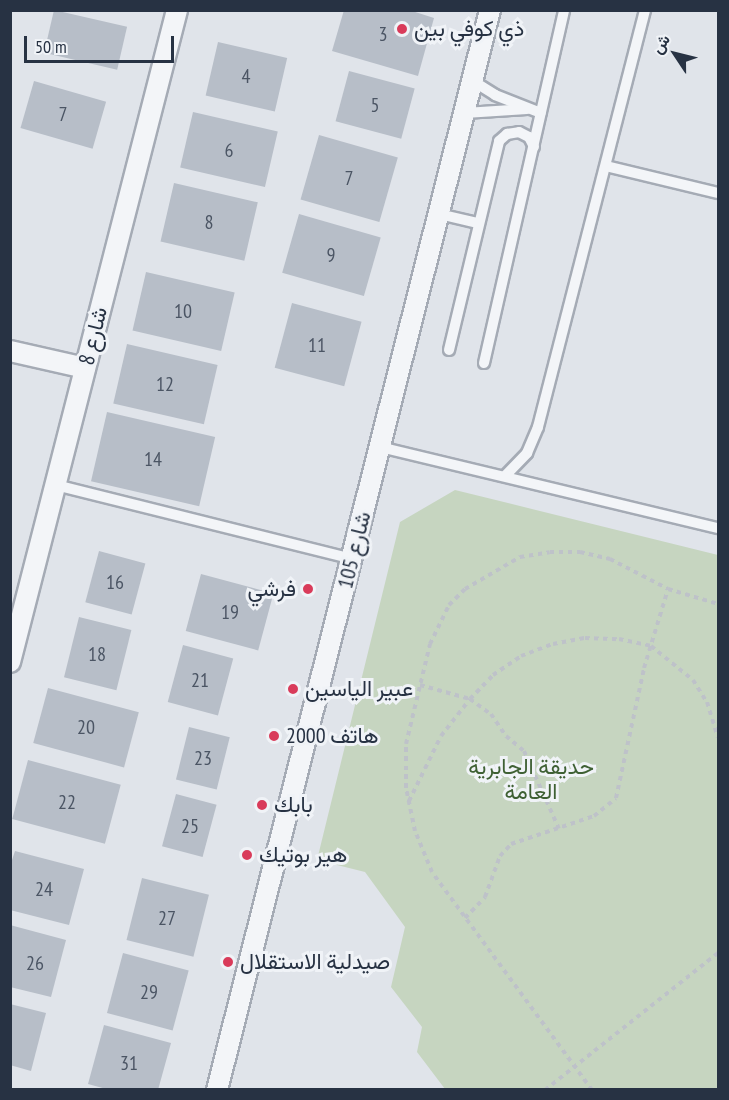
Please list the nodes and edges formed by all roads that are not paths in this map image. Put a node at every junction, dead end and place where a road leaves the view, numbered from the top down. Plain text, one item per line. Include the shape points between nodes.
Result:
1 (177, 10) edge
2 (490, 10) edge
3 (564, 10) edge
4 (645, 10) edge
5 (473, 81) junction
6 (527, 110) junction
7 (465, 113) junction
8 (541, 113) junction
9 (534, 147) junction
10 (606, 166) junction
11 (718, 193) edge
12 (439, 214) junction
13 (477, 223) junction
14 (449, 350) dead end
15 (10, 351) edge
16 (484, 363) dead end
17 (85, 368) junction
18 (380, 447) junction
19 (505, 476) junction
20 (56, 485) junction
21 (718, 528) edge
22 (351, 559) junction
23 (14, 632) edge
24 (10, 663) edge
25 (218, 1089) edge

1 - 17 street, شارع 8
2 - 5 street, شارع 105
3 - 8 lane
4 - 10 lane
5 - 6 lane
5 - 7 street, شارع 105
6 - 7 lane
6 - 8 lane
7 - 12 street, شارع 105
8 - 9 lane
9 - 13 lane via 529,137 519,132 507,134 499,141
9 - 16 lane
10 - 11 lane
10 - 19 lane via 538,427 527,453
12 - 13 lane
12 - 18 street, شارع 105
13 - 14 lane
15 - 17 street
17 - 20 street, شارع 8
18 - 19 lane
18 - 22 street, شارع 105
19 - 21 lane
20 - 22 lane
20 - 23 street, شارع 8
22 - 25 street, شارع 105
23 - 24 street, شارع 8

